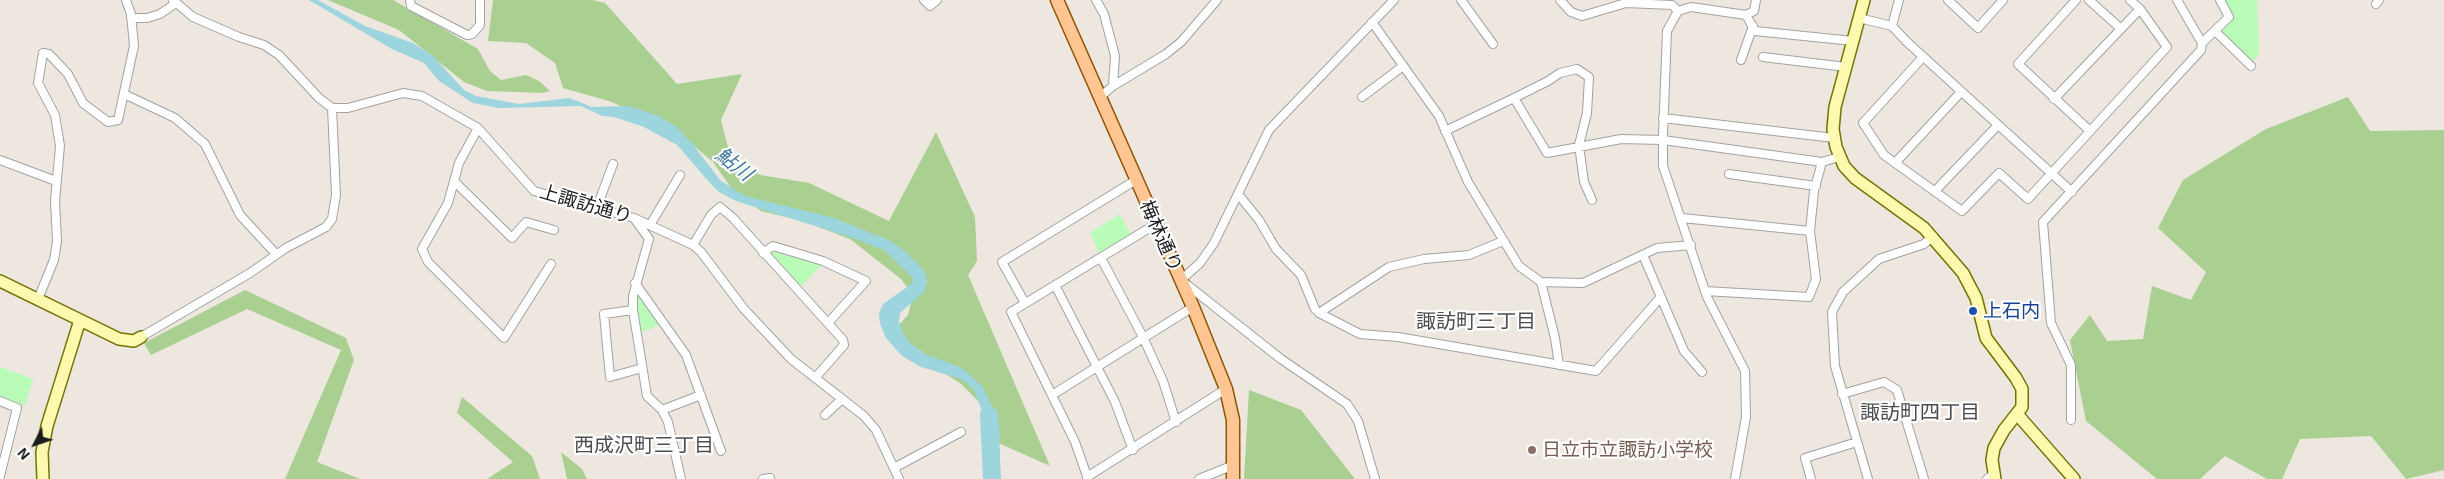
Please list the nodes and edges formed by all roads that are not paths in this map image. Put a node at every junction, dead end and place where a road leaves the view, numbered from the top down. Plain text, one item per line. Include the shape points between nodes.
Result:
1 (126, 0) edge
2 (410, 0) edge
3 (480, 0) edge
4 (924, 0) edge
5 (938, 0) edge
6 (1056, 0) edge
7 (1096, 0) edge
8 (1216, 0) edge
9 (1394, 0) edge
10 (1461, 0) edge
11 (1560, 0) edge
12 (1756, 0) edge
13 (1864, 0) edge
14 (1899, 0) edge
15 (1948, 0) edge
16 (2003, 0) edge
17 (2076, 0) edge
18 (2089, 0) edge
19 (2130, 0) edge
20 (2177, 0) edge
21 (2220, 0) edge
22 (174, 2) edge
23 (2140, 9) junction
24 (1678, 11) junction
25 (1746, 15) junction
26 (131, 18) junction
27 (1859, 18) junction
28 (1372, 22) junction
29 (1753, 26) junction
30 (1892, 26) junction
31 (2120, 28) junction
32 (2215, 31) junction
33 (1853, 40) junction
34 (2202, 43) junction
35 (1493, 44) dead end
36 (1763, 57) dead end
37 (1923, 57) junction
38 (1741, 60) dead end
39 (1403, 66) junction
40 (1846, 66) junction
41 (2251, 66) dead end
42 (1113, 86) junction
43 (1961, 92) junction
44 (124, 94) junction
45 (1100, 97) junction
46 (1362, 97) dead end
47 (1514, 98) junction
48 (2054, 98) junction
49 (332, 108) junction
50 (1663, 118) junction
51 (1998, 125) junction
52 (478, 128) junction
53 (1445, 131) junction
54 (2090, 131) junction
55 (1834, 138) junction
56 (1663, 140) junction
57 (1579, 145) junction
58 (1839, 157) junction
59 (0, 160) edge
60 (1822, 162) junction
61 (1895, 163) junction
62 (613, 164) dead end
63 (1729, 174) dead end
64 (2051, 174) junction
65 (680, 175) dead end
66 (1136, 180) junction
67 (56, 181) junction
68 (454, 181) junction
69 (1816, 186) junction
70 (1936, 190) junction
71 (2072, 192) junction
72 (1238, 194) junction
73 (1592, 200) dead end
74 (597, 208) junction
75 (634, 218) junction
76 (1682, 218) junction
77 (1156, 224) junction
78 (650, 225) junction
79 (554, 230) dead end
80 (1810, 231) junction
81 (1933, 236) junction
82 (1504, 241) junction
83 (693, 245) junction
84 (1691, 245) junction
85 (276, 254) junction
86 (763, 254) junction
87 (1643, 255) junction
88 (1101, 258) junction
89 (551, 264) dead end
90 (1181, 280) junction
91 (1541, 282) junction
92 (635, 283) junction
93 (1, 285) edge
94 (1055, 285) junction
95 (1705, 291) junction
96 (1660, 298) junction
97 (38, 299) junction
98 (1025, 304) junction
99 (1193, 307) junction
100 (1315, 309) dead end
101 (633, 310) junction
102 (80, 320) junction
103 (828, 323) junction
104 (141, 337) joint
105 (1143, 337) junction
106 (1559, 365) junction
107 (1097, 367) junction
108 (642, 368) junction
109 (1702, 372) dead end
110 (815, 378) junction
111 (1226, 389) junction
112 (1842, 394) junction
113 (1052, 395) junction
114 (701, 396) junction
115 (842, 399) junction
116 (0, 402) edge
117 (662, 410) junction
118 (2017, 414) junction
119 (825, 415) dead end
120 (2071, 420) dead end
121 (1176, 422) junction
122 (961, 432) dead end
123 (1856, 442) junction
124 (1133, 450) junction
125 (721, 451) dead end
126 (1234, 465) junction
127 (894, 468) junction
128 (0, 476) edge
129 (1992, 477) edge
130 (1088, 478) edge
131 (43, 479) edge
132 (681, 479) edge
133 (899, 479) edge
134 (1199, 479) edge
135 (1233, 479) edge
136 (1375, 479) edge
137 (1735, 479) edge
138 (1811, 479) edge
139 (1868, 479) edge
140 (1924, 479) edge
141 (2074, 479) edge

1 - 26 street
2 - 3 street via 411,6 467,36 480,25
4 - 5 street via 930,6
6 - 45 main road, 梅林通り
7 - 42 street via 1104,14 1115,56
8 - 42 street via 1181,42
9 - 28 street
10 - 35 street
11 - 24 street via 1571,12 1582,16 1626,2 1672,5
12 - 25 street via 1754,11
13 - 27 street
14 - 30 street
15 - 16 street via 1978,28
17 - 48 street via 2018,64
18 - 31 street
19 - 23 street
20 - 34 street
21 - 32 street via 2229,17
22 - 26 street via 160,14
22 - 49 street via 193,17 264,45
23 - 31 street
23 - 54 street via 2167,47
24 - 25 street via 1691,6
24 - 50 street via 1668,31
25 - 29 street
26 - 44 street via 134,46
27 - 30 street
27 - 33 street
28 - 39 street
28 - 72 street via 1278,119
29 - 33 street via 1755,31
29 - 38 street
30 - 37 street
31 - 48 street
32 - 34 street
32 - 41 street
33 - 40 street
34 - 71 street via 2201,50
36 - 40 street
37 - 43 street
37 - 61 street via 1863,123 1884,155
39 - 46 street
39 - 53 street via 1439,116
40 - 55 street via 1834,112
42 - 45 street
43 - 51 street
43 - 61 street
44 - 67 street via 118,120 108,122 83,104 68,74 49,54 43,53 38,82 55,115 60,136
44 - 85 street via 175,118 205,144 240,215
45 - 66 main road, 梅林通り
47 - 53 street
47 - 57 street via 1547,153
47 - 57 street via 1560,73 1577,69 1589,76 1587,113
48 - 54 street
49 - 52 street, 上諏訪通り via 348,108 391,95 413,94 432,100
49 - 85 street via 336,195 332,219 314,235
50 - 55 street
50 - 56 street
51 - 64 street
51 - 70 street
52 - 68 street via 459,163
52 - 74 street, 上諏訪通り via 534,191
53 - 82 street via 1468,182
54 - 64 street
55 - 58 street
56 - 57 street via 1620,139
56 - 60 street
56 - 76 street via 1663,166
57 - 73 street via 1584,182
58 - 60 street
58 - 81 street via 1855,178
59 - 67 street
60 - 69 street
61 - 70 street
62 - 74 street
63 - 69 street
64 - 70 street via 2028,199 1999,173 1962,212
64 - 71 street
65 - 78 street
66 - 77 main road, 梅林通り
66 - 98 street via 1002,262
67 - 97 street via 57,242 54,260
68 - 79 street via 512,238 526,222
68 - 89 street via 448,203 422,249 428,262 504,338
69 - 80 street
71 - 120 street via 2042,222 2051,323 2071,365
72 - 90 street via 1214,243
72 - 100 street via 1260,220 1276,249 1301,275
74 - 75 street, 上諏訪通り
75 - 78 street, 上諏訪通り
75 - 92 street via 648,240
76 - 80 street
76 - 84 street
77 - 88 street
77 - 90 main road, 梅林通り
78 - 83 street, 上諏訪通り
80 - 95 street via 1816,279 1809,297
81 - 112 street via 1924,244 1879,259 1843,292 1832,312 1835,366
81 - 118 street via 1970,282 1986,338 2022,389 2022,407
82 - 91 street via 1519,266
82 - 106 street via 1469,255 1424,259 1389,267 1319,313 1360,334 1398,337
83 - 86 street via 711,215 720,207
83 - 110 street, 上諏訪通り via 744,309 791,359
84 - 87 street via 1657,248
84 - 95 street
85 - 104 street via 250,273
86 - 103 street
86 - 103 street via 773,246 823,261 866,281
87 - 91 street via 1583,283
87 - 96 street
88 - 94 street
88 - 105 street
90 - 99 main road, 梅林通り
90 - 136 street via 1281,359 1347,404 1358,421
91 - 106 street
92 - 101 street
92 - 114 street via 686,355
93 - 97 street
94 - 98 street
94 - 107 street
95 - 137 street via 1744,371 1746,418
96 - 106 street via 1596,371
96 - 109 street via 1684,351
97 - 102 street
98 - 113 street via 1011,312
99 - 105 street
99 - 111 main road, 梅林通り
101 - 108 street
101 - 108 street via 604,314 610,377
102 - 104 street via 126,341
102 - 131 street via 47,426 42,452
103 - 110 street via 844,345
105 - 107 street
105 - 121 street via 1163,380
107 - 113 street
107 - 124 street via 1115,402
108 - 117 street via 647,396
110 - 115 street, 上諏訪通り
111 - 121 street
111 - 126 main road, 梅林通り via 1233,420
112 - 123 street
112 - 140 street via 1884,382 1897,390
113 - 130 street
114 - 117 street
114 - 125 street
115 - 119 street
115 - 127 street, 上諏訪通り via 876,430
116 - 128 street via 17,408
117 - 132 street via 668,422
118 - 129 street via 1994,448
118 - 141 street
121 - 124 street
122 - 127 street
123 - 138 street via 1805,458
123 - 139 street
124 - 130 street
126 - 134 street
126 - 135 main road, 梅林通り
127 - 133 street, 上諏訪通り

